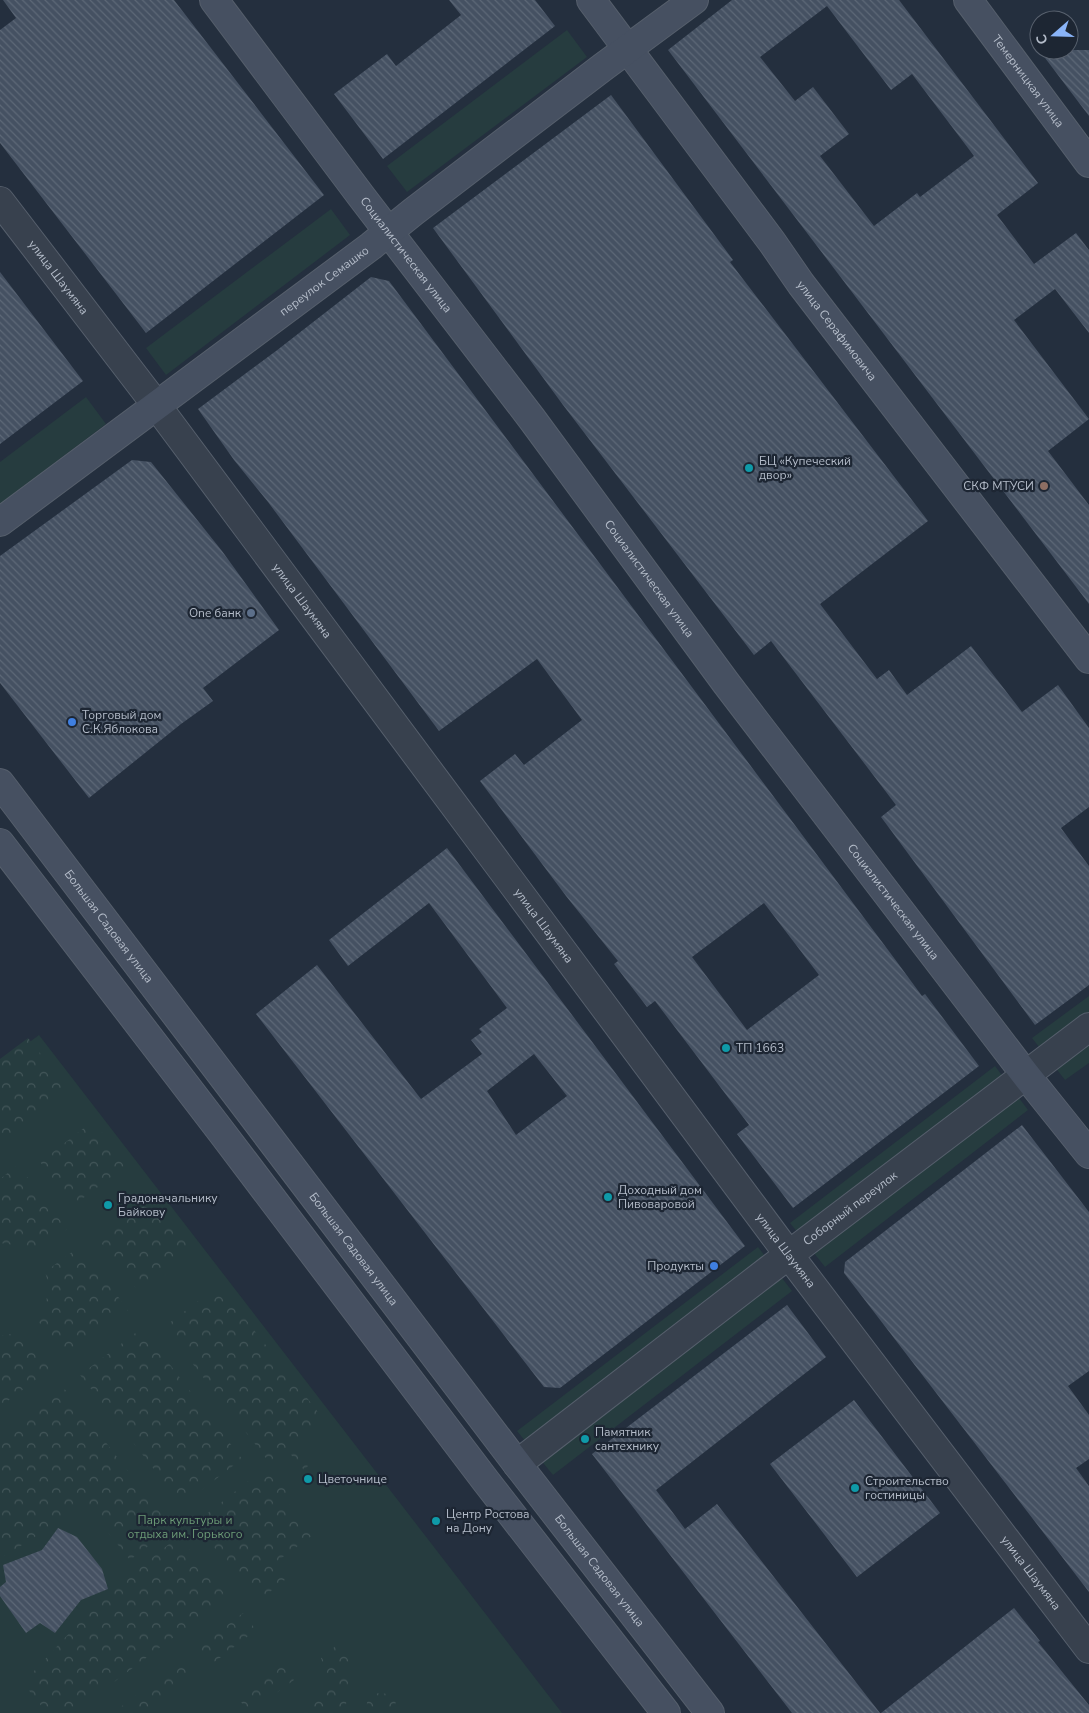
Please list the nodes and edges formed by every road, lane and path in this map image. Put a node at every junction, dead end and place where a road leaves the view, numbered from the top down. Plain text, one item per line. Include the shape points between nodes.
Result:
1 (214, 0) edge
2 (591, 0) edge
3 (694, 0) edge
4 (968, 0) edge
5 (628, 49) junction
6 (1089, 163) edge
7 (0, 201) edge
8 (389, 232) junction
9 (157, 406) junction
10 (0, 522) edge
11 (1089, 659) edge
12 (0, 783) edge
13 (0, 843) edge
14 (1089, 1027) edge
15 (1026, 1074) junction
16 (1089, 1154) edge
17 (789, 1255) junction
18 (517, 1464) junction
19 (1089, 1648) edge
20 (666, 1713) edge
21 (710, 1713) edge

1 - 8 street, Социалистическая улица
2 - 5 street, улица Серафимовича
3 - 5 street, переулок Семашко
4 - 6 street, Темерницкая улица
5 - 8 street, переулок Семашко
5 - 11 street, улица Серафимовича via 801,284
7 - 9 street, улица Шаумяна
8 - 9 street, переулок Семашко
8 - 15 street, Социалистическая улица via 532,418 726,683
9 - 10 street, переулок Семашко
9 - 17 street, улица Шаумяна
12 - 18 street, Большая Садовая улица
13 - 20 street
14 - 15 street, Соборный переулок
15 - 16 street, Социалистическая улица
15 - 17 street, Соборный переулок
17 - 18 street, Соборный переулок
17 - 19 street, улица Шаумяна
18 - 21 street, Большая Садовая улица

